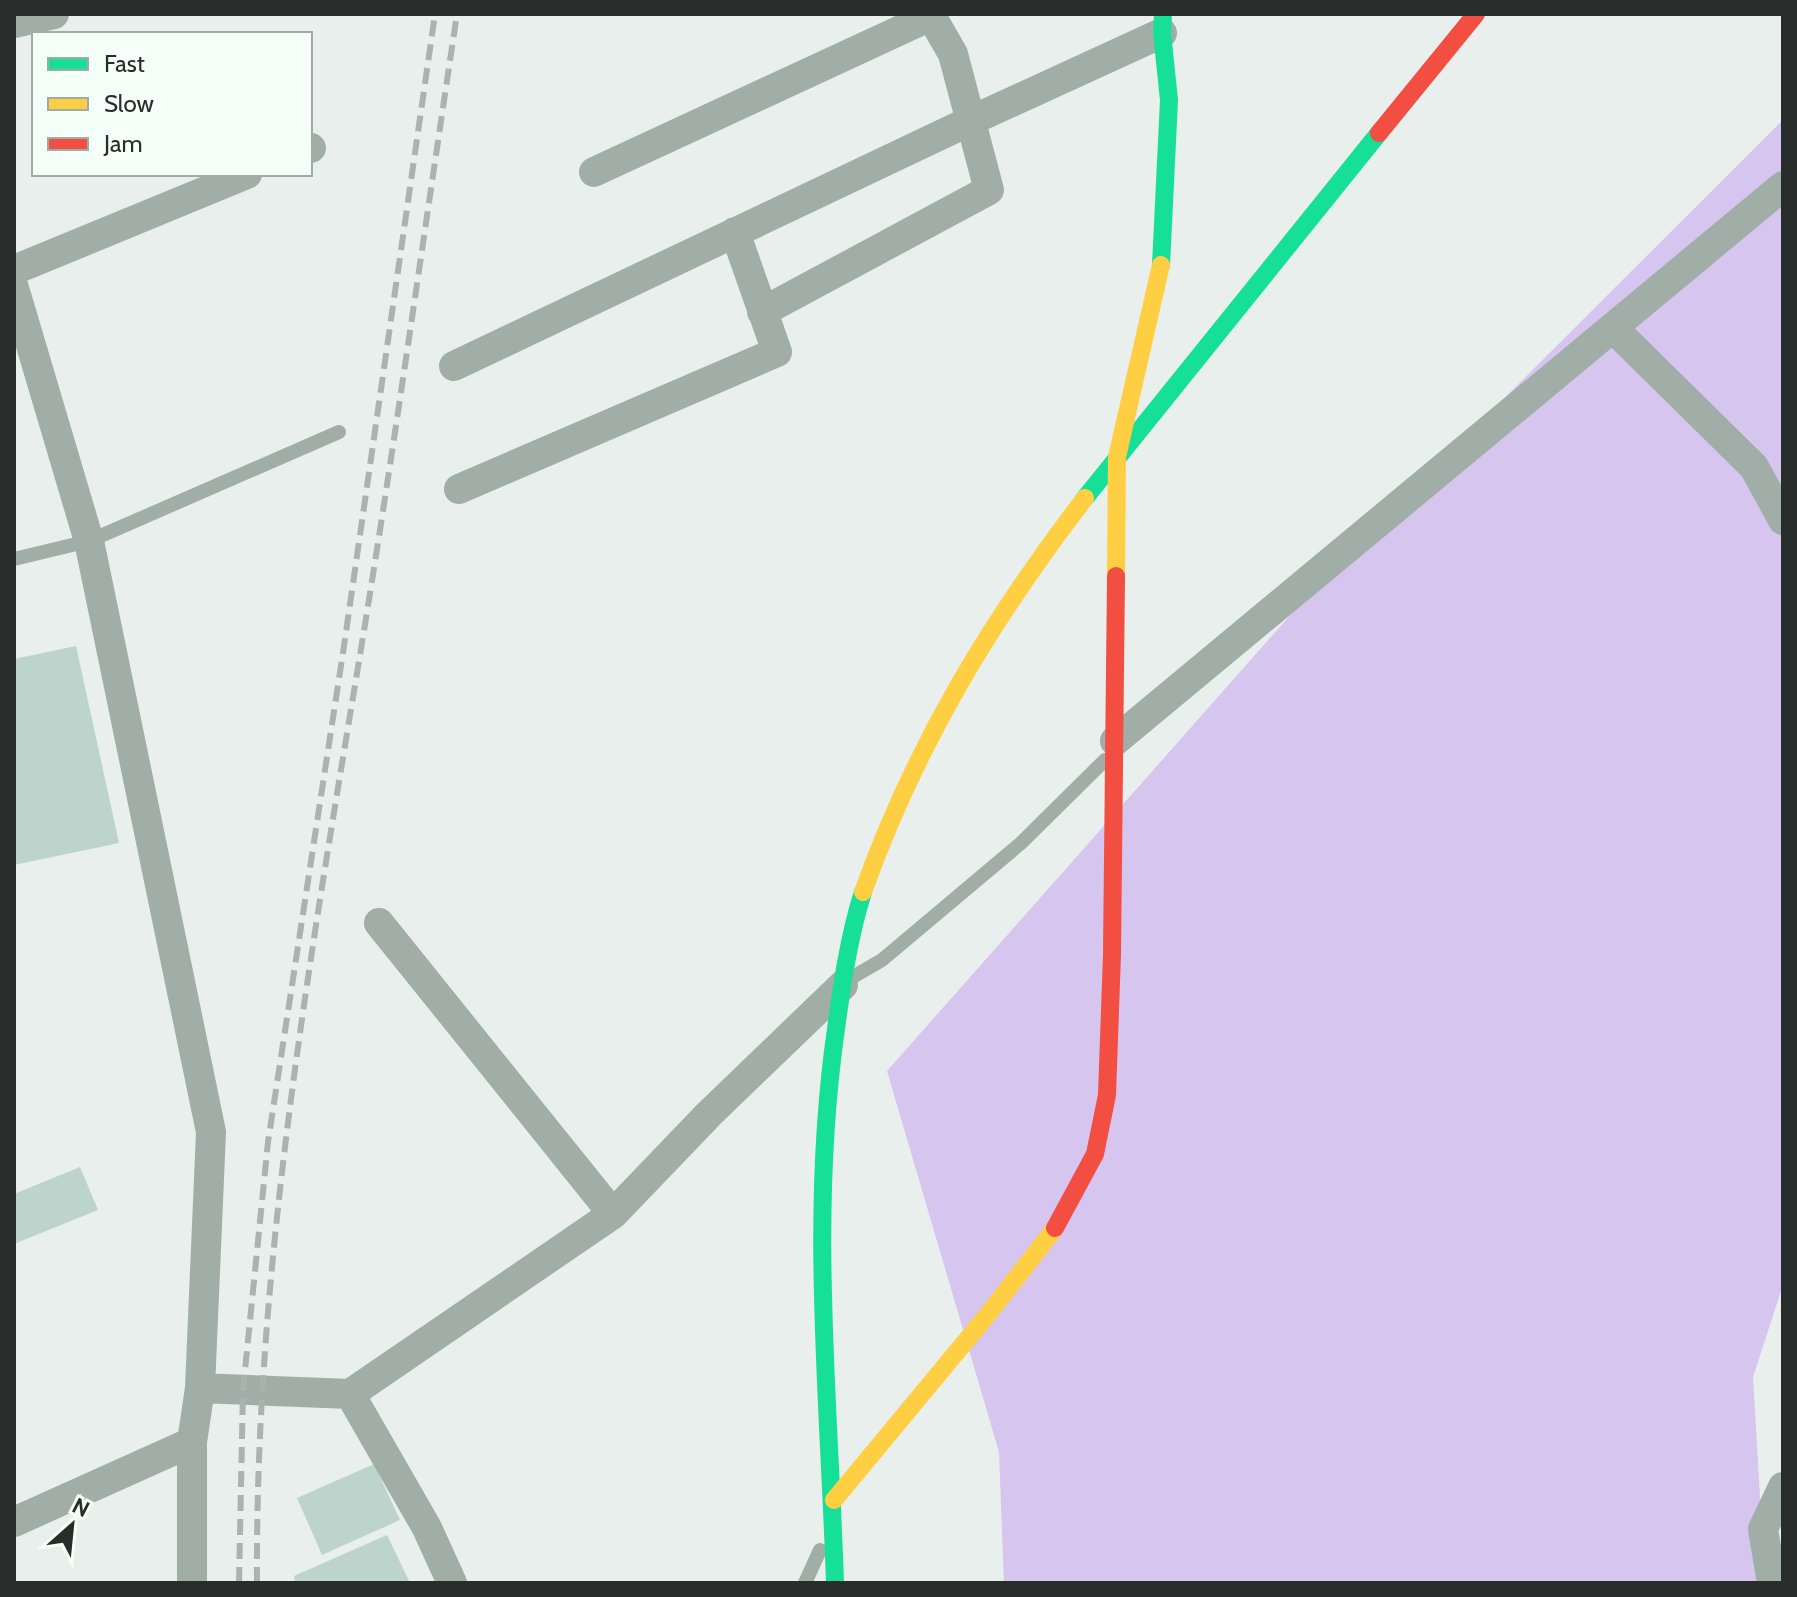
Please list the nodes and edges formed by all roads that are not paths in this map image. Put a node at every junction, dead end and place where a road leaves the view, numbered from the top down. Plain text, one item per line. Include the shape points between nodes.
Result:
1 (54, 14) edge
2 (1476, 14) edge
3 (931, 15) edge
4 (14, 23) edge
5 (1162, 24) edge
6 (970, 121) junction
7 (594, 172) dead end
8 (242, 176) edge
9 (1783, 186) edge
10 (735, 232) junction
11 (14, 270) edge
12 (14, 288) edge
13 (762, 312) junction
14 (1614, 329) junction
15 (454, 366) dead end
16 (339, 432) dead end
17 (1117, 457) junction
18 (459, 489) dead end
19 (1783, 520) edge
20 (89, 541) junction
21 (14, 559) edge
22 (1115, 746) junction
23 (379, 923) dead end
24 (844, 984) junction
25 (613, 1214) junction
26 (200, 1388) junction
27 (350, 1394) junction
28 (192, 1442) junction
29 (1783, 1487) edge
30 (834, 1500) junction
31 (834, 1519) junction
32 (14, 1522) edge
33 (192, 1583) edge
34 (452, 1583) edge
35 (805, 1583) edge
36 (835, 1583) edge
37 (1772, 1583) edge

1 - 4 street
2 - 17 street
3 - 6 street via 953,54
3 - 7 street
5 - 6 street
5 - 17 street via 1169,100 1163,254
6 - 10 street
6 - 13 street via 989,190
8 - 11 street
9 - 14 street
10 - 13 street
10 - 15 street
12 - 20 street
13 - 18 street via 777,352
14 - 19 street via 1754,467
14 - 22 street
16 - 20 lane
17 - 22 street
17 - 24 street via 1042,554 967,664 930,730 893,811 859,907
20 - 21 lane
20 - 26 street via 211,1132
22 - 24 lane via 1021,843 882,960
22 - 30 street via 1107,1095 1095,1154 1059,1223
23 - 25 street
24 - 25 street
24 - 30 street via 830,1062 822,1187 821,1287
25 - 27 street
26 - 27 street
26 - 28 street
27 - 34 street via 427,1528
28 - 32 street
28 - 33 street
29 - 37 street via 1763,1529
30 - 31 street
31 - 35 lane
31 - 36 street

